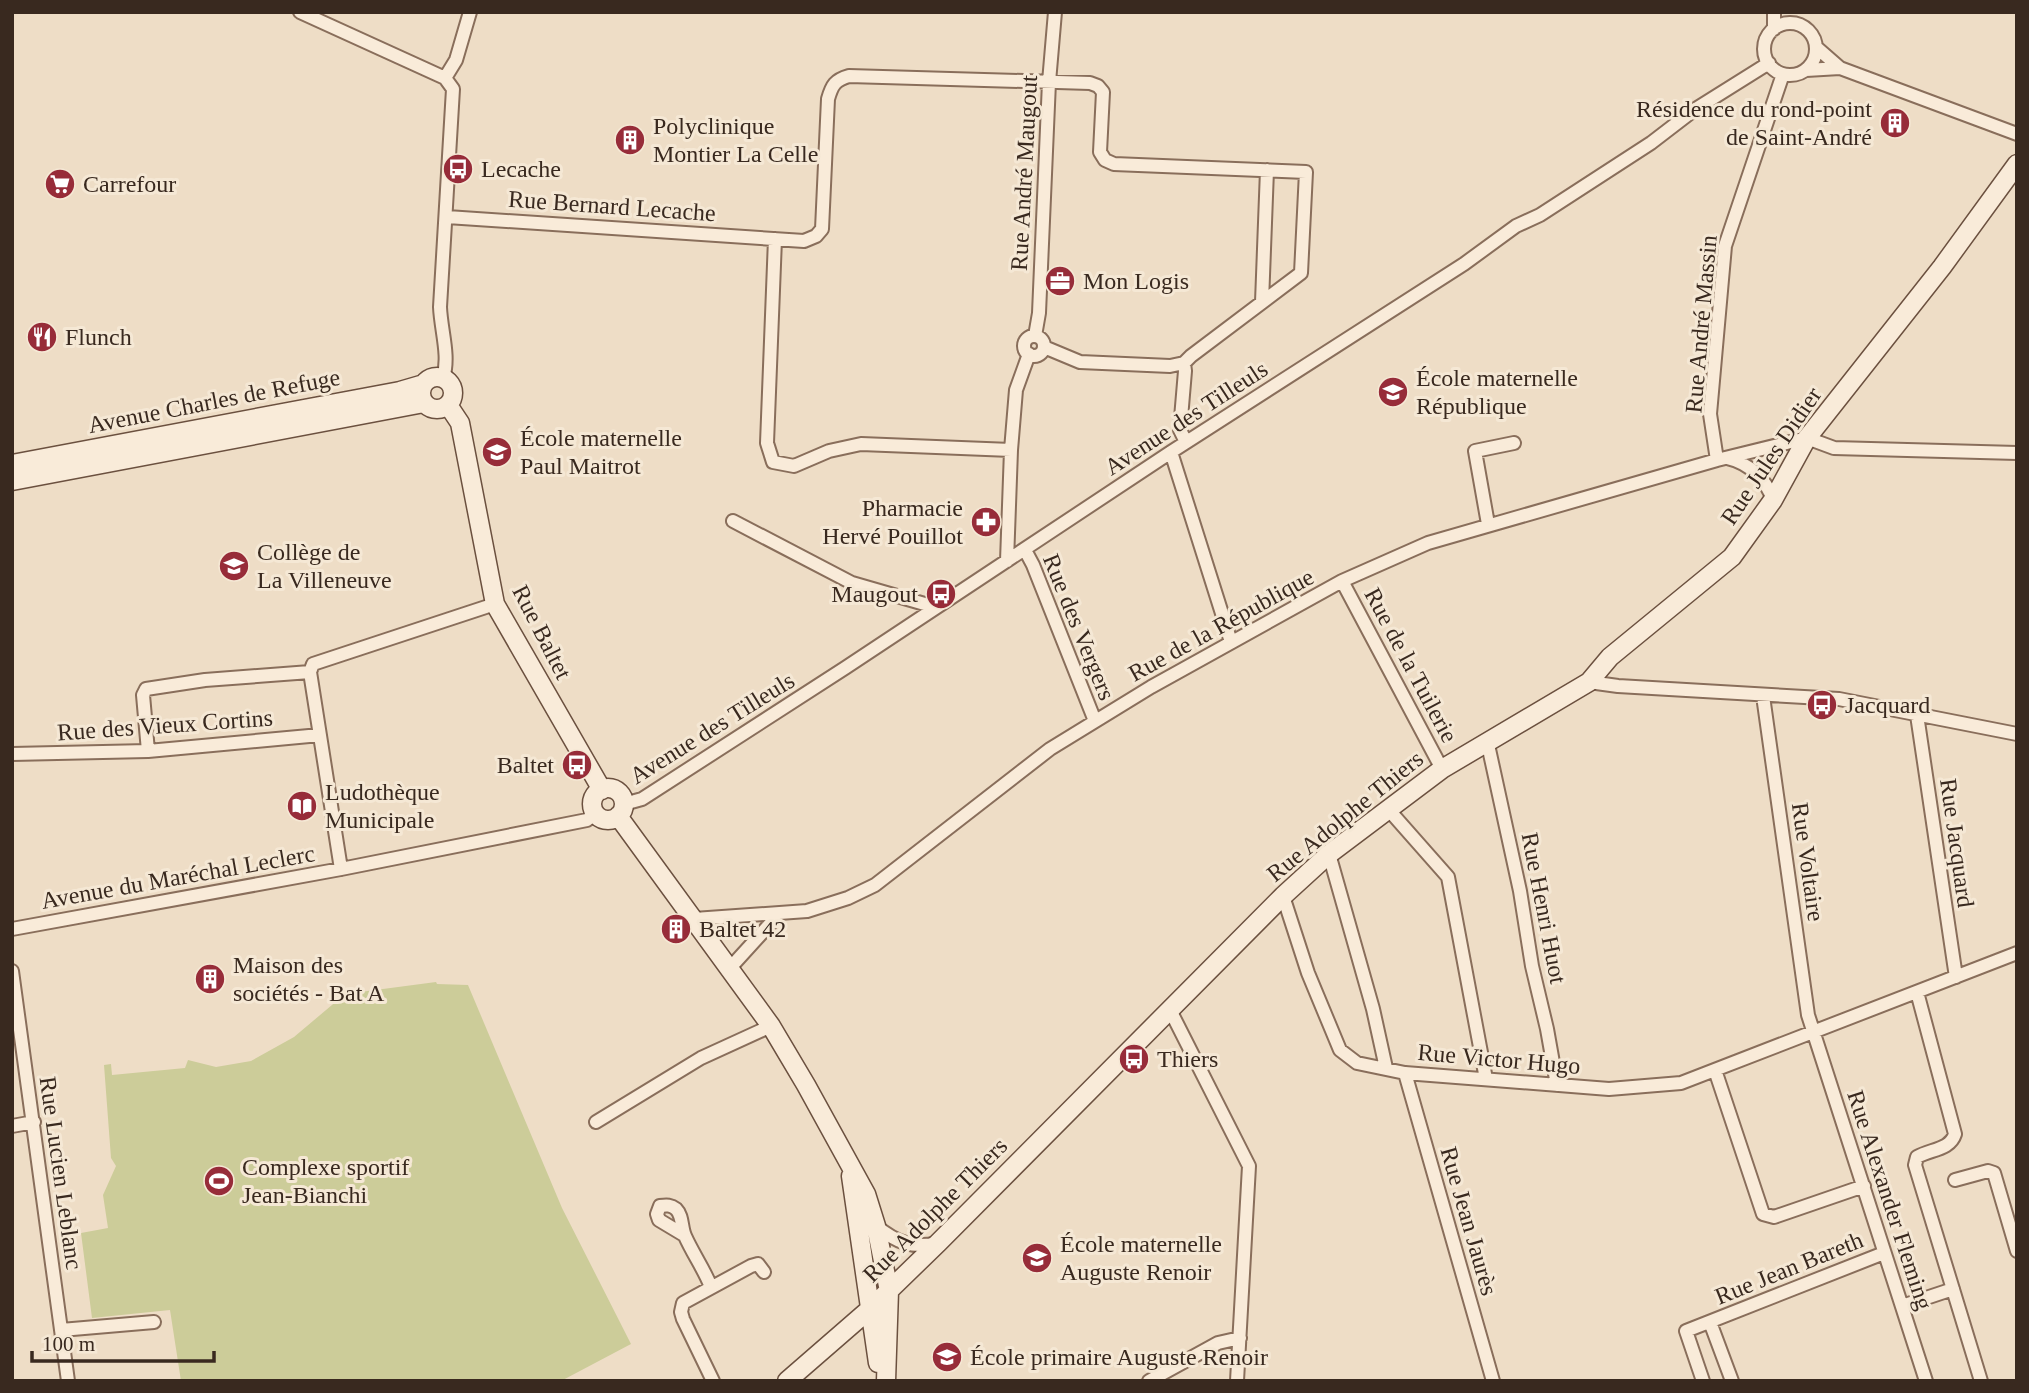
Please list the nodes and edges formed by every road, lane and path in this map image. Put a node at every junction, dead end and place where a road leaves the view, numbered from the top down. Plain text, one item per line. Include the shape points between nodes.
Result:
1 (300, 12) edge
2 (470, 12) edge
3 (1055, 12) edge
4 (1774, 12) edge
5 (1798, 12) edge
6 (1804, 27) junction
7 (1774, 29) junction
8 (1816, 47) junction
9 (1769, 63) junction
10 (1840, 68) junction
11 (1806, 70) junction
12 (1783, 74) junction
13 (445, 78) junction
14 (1049, 82) junction
15 (2017, 134) edge
16 (2017, 164) edge
17 (1267, 170) junction
18 (447, 216) junction
19 (775, 239) junction
20 (1262, 302) junction
21 (1035, 336) junction
22 (1044, 348) junction
23 (1029, 354) junction
24 (1184, 363) junction
25 (443, 378) junction
26 (424, 384) junction
27 (424, 403) junction
28 (448, 405) junction
29 (1807, 438) junction
30 (1186, 442) junction
31 (1514, 443) dead end
32 (1012, 450) junction
33 (1171, 452) junction
34 (2017, 453) edge
35 (1722, 458) junction
36 (12, 464) edge
37 (12, 481) edge
38 (1773, 500) junction
39 (733, 521) dead end
40 (1488, 524) junction
41 (1025, 550) junction
42 (1007, 561) junction
43 (1342, 581) junction
44 (495, 604) junction
45 (935, 607) junction
46 (1231, 642) junction
47 (310, 672) junction
48 (1589, 682) junction
49 (1763, 696) junction
50 (1917, 716) junction
51 (1095, 721) junction
52 (2017, 734) edge
53 (320, 735) junction
54 (1487, 740) junction
55 (148, 751) junction
56 (12, 754) edge
57 (1441, 769) junction
58 (602, 790) junction
59 (1388, 809) junction
60 (621, 810) junction
61 (591, 816) junction
62 (1329, 854) junction
63 (341, 869) junction
64 (1283, 896) junction
65 (780, 913) junction
66 (694, 919) junction
67 (12, 929) edge
68 (2017, 953) edge
69 (730, 968) junction
70 (12, 971) edge
71 (1956, 977) junction
72 (1917, 992) junction
73 (1170, 1010) junction
74 (771, 1026) junction
75 (1815, 1032) junction
76 (1386, 1068) junction
77 (1715, 1070) junction
78 (1405, 1073) junction
79 (1486, 1079) junction
80 (1557, 1085) junction
81 (34, 1122) junction
82 (596, 1122) dead end
83 (12, 1126) edge
84 (849, 1163) junction
85 (1955, 1180) dead end
86 (1864, 1186) junction
87 (876, 1226) junction
88 (684, 1234) dead end
89 (938, 1243) junction
90 (2017, 1251) edge
91 (1884, 1253) junction
92 (764, 1272) dead end
93 (711, 1287) junction
94 (1953, 1289) junction
95 (888, 1291) junction
96 (1902, 1306) junction
97 (871, 1308) junction
98 (154, 1322) dead end
99 (1710, 1322) junction
100 (61, 1331) junction
101 (1240, 1338) junction
102 (68, 1381) edge
103 (713, 1381) edge
104 (788, 1381) edge
105 (881, 1381) edge
106 (886, 1381) edge
107 (1149, 1381) edge
108 (1237, 1381) edge
109 (1493, 1381) edge
110 (1703, 1381) edge
111 (1732, 1381) edge
112 (1926, 1381) edge
113 (1981, 1381) edge

1 - 13 street
2 - 13 street via 456,60
3 - 14 street, Rue André Maugout
4 - 7 street
5 - 6 street
6 - 7 street via 1786,24
6 - 8 street
7 - 9 street via 1765,45
8 - 10 street
8 - 11 street
9 - 12 street
9 - 30 street, Avenue des Tilleuls
10 - 11 street
10 - 15 street
11 - 12 street
12 - 35 street, Rue André Massin via 1725,246 1710,414
13 - 18 street via 453,89
14 - 17 street via 1090,83 1103,92 1100,152 1114,164
14 - 19 street, Rue Bernard Lecache via 838,79 828,99 822,229 804,241
14 - 21 street, Rue André Maugout
16 - 29 street, Rue Jules Didier
17 - 20 street
17 - 20 street via 1306,172 1301,273
18 - 19 street, Rue Bernard Lecache
18 - 25 street via 440,307 448,363
19 - 32 street via 767,443 773,462 794,466 861,444
20 - 24 street
21 - 22 street
21 - 23 street via 1026,341
22 - 23 street via 1038,355
22 - 24 street via 1080,362
23 - 32 street via 1016,390
24 - 30 street via 1180,430
25 - 26 street
25 - 28 street via 453,390
26 - 27 street
26 - 36 street, Avenue Charles de Refuge
27 - 28 street via 438,410
27 - 37 street, Avenue Charles de Refuge
28 - 44 street, Rue Baltet via 460,422
29 - 34 street via 1834,448
29 - 35 street, Rue de la République
29 - 38 street, Rue Jules Didier
30 - 33 street, Avenue des Tilleuls
31 - 40 street via 1475,451
32 - 42 street
33 - 41 street, Avenue des Tilleuls
33 - 46 street
35 - 38 street via 1746,465 1767,484
35 - 40 street, Rue de la République
38 - 48 street, Rue Jules Didier via 1732,557 1611,657
39 - 45 street via 852,583
40 - 43 street, Rue de la République via 1427,543
41 - 42 street, Avenue des Tilleuls
41 - 51 street, Rue des Vergers
42 - 45 street, Avenue des Tilleuls
43 - 46 street, Rue de la République
43 - 57 street, Rue de la Tuilerie
44 - 47 street via 322,659
44 - 58 street, Rue Baltet
45 - 60 street, Avenue des Tilleuls
46 - 51 street, Rue de la République
47 - 53 street
47 - 55 street via 146,689
48 - 49 street
48 - 54 street, Rue Adolphe Thiers
49 - 50 street via 1839,699
49 - 75 street, Rue Voltaire via 1808,1015
50 - 52 street
50 - 71 street, Rue Jacquard
51 - 65 street, Rue de la République via 1050,749 875,885 807,911
53 - 55 street, Rue des Vieux Cortins
53 - 63 street
54 - 57 street, Rue Adolphe Thiers
54 - 80 street, Rue Henri Huot
55 - 56 street, Rue des Vieux Cortins
57 - 59 street, Rue Adolphe Thiers
58 - 60 street via 621,794
58 - 61 street via 594,797
59 - 62 street, Rue Adolphe Thiers
59 - 79 street via 1448,877
60 - 61 street via 608,820
60 - 66 street
61 - 63 street, Avenue du Maréchal Leclerc
62 - 64 street, Rue Adolphe Thiers
62 - 76 street
63 - 67 street, Avenue du Maréchal Leclerc
64 - 73 street, Rue Adolphe Thiers
64 - 76 street, Rue Victor Hugo via 1340,1051 1357,1063
65 - 66 street, Rue de la République
65 - 69 street
66 - 69 street
68 - 71 street, Rue Victor Hugo
69 - 74 street
70 - 81 street, Rue Lucien Leblanc
71 - 72 street, Rue Victor Hugo
72 - 75 street, Rue Victor Hugo
72 - 94 street via 1955,1134 1953,1142 1917,1157 1914,1165
73 - 89 street, Rue Adolphe Thiers
73 - 101 street via 1249,1166
74 - 82 street via 701,1058
74 - 84 street
75 - 77 street, Rue Victor Hugo
75 - 86 street, Rue Alexander Fleming
76 - 78 street, Rue Victor Hugo
77 - 80 street, Rue Victor Hugo via 1681,1083 1646,1087 1609,1090
77 - 86 street via 1763,1214 1774,1217
78 - 79 street, Rue Victor Hugo
78 - 109 street, Rue Jean Jaurès
79 - 80 street, Rue Victor Hugo
81 - 83 street
81 - 100 street, Rue Lucien Leblanc
84 - 87 street
84 - 97 street
85 - 90 street via 1994,1173
86 - 91 street, Rue Alexander Fleming
87 - 89 street via 904,1245
87 - 95 street
88 - 93 street
89 - 95 street, Rue Adolphe Thiers
91 - 96 street, Rue Alexander Fleming
91 - 99 street, Rue Jean Bareth
92 - 93 street via 758,1264
93 - 103 street via 684,1303 681,1312
94 - 96 street
94 - 113 street
95 - 97 street, Rue Adolphe Thiers
95 - 106 street
96 - 112 street, Rue Alexander Fleming
97 - 104 street, Rue Adolphe Thiers
97 - 105 street
98 - 100 street
99 - 110 street, Rue Jean Bareth via 1686,1331
99 - 111 street, Rue Jean Bareth
100 - 102 street, Rue Lucien Leblanc
101 - 107 street via 1218,1343
101 - 108 street

